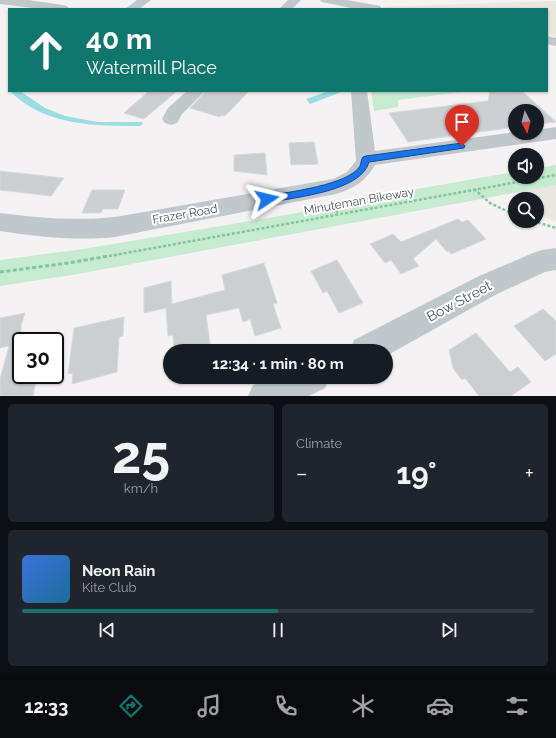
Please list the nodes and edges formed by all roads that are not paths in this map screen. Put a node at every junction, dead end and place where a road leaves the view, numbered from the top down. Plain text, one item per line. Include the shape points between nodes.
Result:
1 (145, 0) edge
2 (295, 0) edge
3 (326, 0) edge
4 (0, 1) edge
5 (350, 7) edge
6 (58, 8) edge
7 (133, 8) edge
8 (286, 8) edge
9 (363, 8) edge
10 (196, 92) edge
11 (359, 93) edge
12 (171, 119) dead end
13 (556, 133) edge
14 (365, 163) junction
15 (0, 222) edge
16 (556, 259) edge
17 (378, 344) edge
18 (299, 384) edge
19 (264, 396) edge

1 - 7 street
2 - 8 street
3 - 5 street
4 - 6 street via 25,2
5 - 9 street
10 - 12 street via 174,112
11 - 14 street
13 - 14 street
14 - 15 street, Frazer Road via 352,178 336,186 115,227 68,230
16 - 17 street, Bow Street via 542,261 488,285
18 - 19 street

